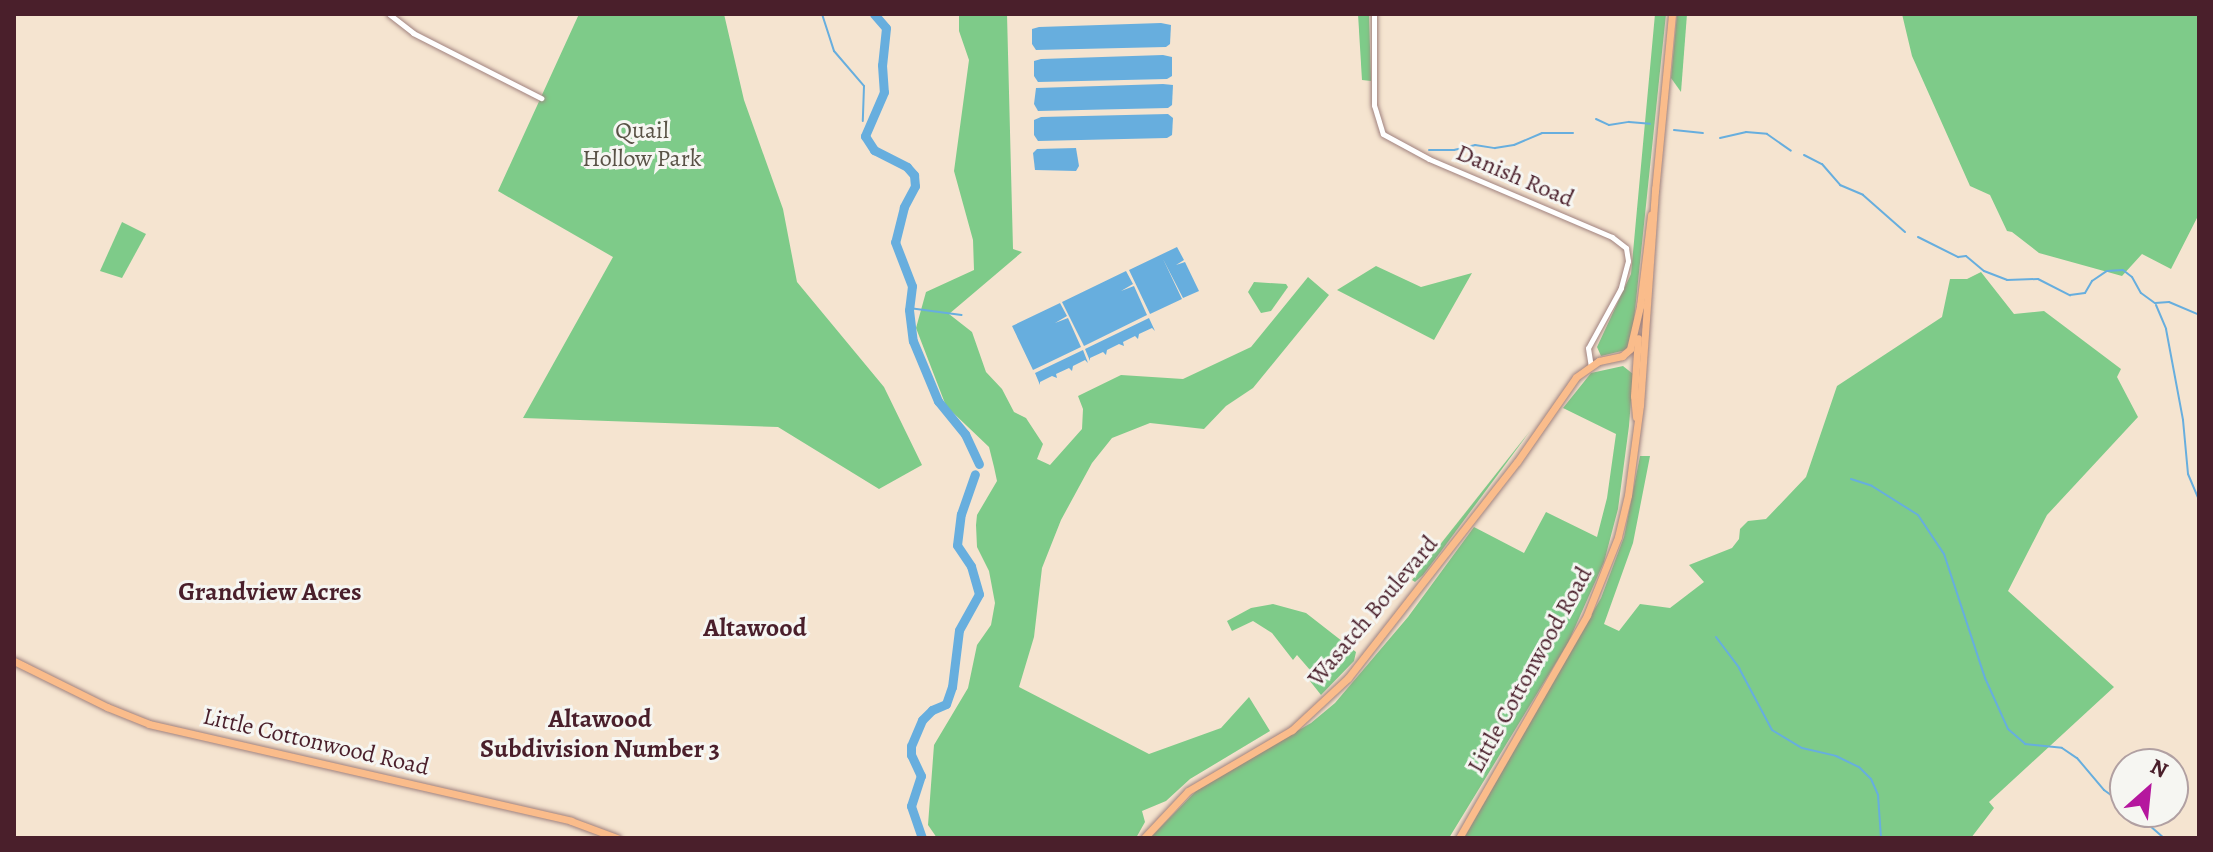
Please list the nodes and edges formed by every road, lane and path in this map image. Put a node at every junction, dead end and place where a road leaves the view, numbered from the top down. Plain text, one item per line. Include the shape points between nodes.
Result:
1 (389, 14) edge
2 (1374, 14) edge
3 (1672, 14) edge
4 (541, 98) dead end
5 (1644, 302) junction
6 (1640, 363) junction
7 (1591, 366) junction
8 (14, 661) edge
9 (617, 838) edge
10 (1144, 838) edge
11 (1459, 838) edge

1 - 4 street via 413,33
2 - 7 street, Danish Road via 1374,105 1383,134 1612,237 1626,248 1619,294 1588,348
3 - 5 main road, Wasatch Boulevard
5 - 6 main road, Wasatch Boulevard
5 - 7 main road, Wasatch Boulevard via 1630,349
6 - 7 main road
6 - 11 main road, Little Cottonwood Road via 1625,510 1602,582
7 - 10 main road, Wasatch Boulevard via 1574,381 1340,688 1292,730 1188,791
8 - 9 main road, Little Cottonwood Road via 149,724 571,821

